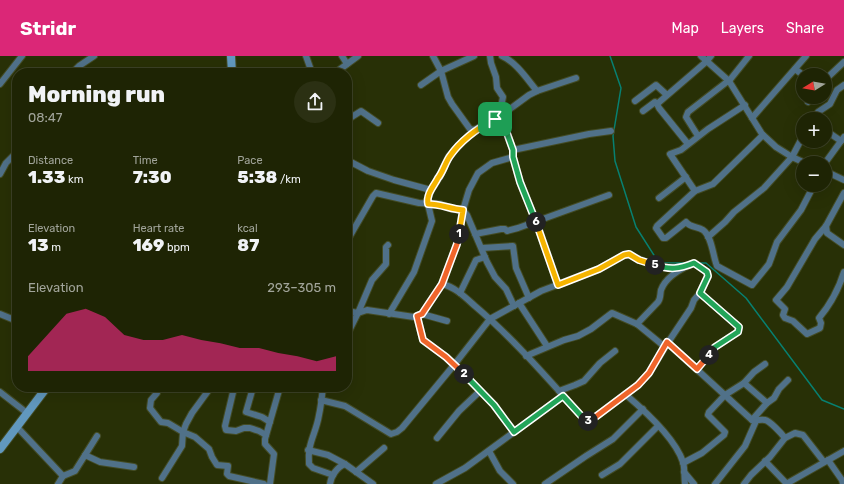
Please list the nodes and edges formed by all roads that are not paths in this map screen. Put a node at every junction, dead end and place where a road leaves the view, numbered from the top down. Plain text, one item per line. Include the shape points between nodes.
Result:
1 (22, 56) edge
2 (94, 56) edge
3 (231, 56) edge
4 (306, 56) edge
5 (342, 56) edge
6 (358, 56) edge
7 (433, 56) edge
8 (474, 56) edge
9 (490, 56) edge
10 (502, 56) edge
11 (701, 56) edge
12 (749, 56) edge
13 (806, 56) edge
14 (709, 58) edge
15 (844, 62) edge
16 (347, 64) junction
17 (13, 68) edge
18 (77, 68) edge
19 (232, 68) edge
20 (310, 68) edge
21 (342, 68) edge
22 (795, 68) joint
23 (12, 69) edge
24 (441, 71) junction
25 (832, 73) edge
26 (576, 78) dead end
27 (729, 81) junction
28 (0, 84) edge
29 (421, 85) dead end
30 (844, 85) edge
31 (537, 91) junction
32 (648, 91) junction
33 (666, 95) junction
34 (636, 101) dead end
35 (656, 103) junction
36 (745, 105) junction
37 (643, 111) dead end
38 (818, 112) edge
39 (352, 117) edge
40 (499, 117) junction
41 (752, 118) junction
42 (378, 123) dead end
43 (474, 130) junction
44 (611, 131) dead end
45 (832, 134) edge
46 (763, 135) junction
47 (698, 136) junction
48 (842, 139) edge
49 (688, 144) junction
50 (797, 148) edge
51 (513, 154) junction
52 (830, 156) edge
53 (12, 157) edge
54 (792, 157) junction
55 (796, 159) edge
56 (352, 163) edge
57 (0, 174) edge
58 (832, 174) edge
59 (686, 177) junction
60 (844, 180) edge
61 (431, 190) junction
62 (695, 191) junction
63 (810, 192) edge
64 (844, 193) edge
65 (609, 195) dead end
66 (659, 198) dead end
67 (428, 204) junction
68 (463, 210) junction
69 (536, 221) junction
70 (826, 226) junction
71 (352, 232) edge
72 (476, 234) junction
73 (708, 237) junction
74 (388, 245) dead end
75 (844, 245) edge
76 (482, 248) junction
77 (485, 257) junction
78 (681, 268) junction
79 (844, 272) edge
80 (442, 284) junction
81 (558, 285) junction
82 (460, 293) junction
83 (700, 293) junction
84 (529, 298) junction
85 (517, 305) junction
86 (352, 312) edge
87 (0, 314) edge
88 (358, 314) junction
89 (389, 314) junction
90 (419, 315) junction
91 (12, 319) edge
92 (490, 319) junction
93 (447, 321) dead end
94 (637, 324) junction
95 (352, 325) edge
96 (666, 344) junction
97 (547, 346) junction
98 (615, 350) dead end
99 (526, 356) junction
100 (765, 364) dead end
101 (454, 365) junction
102 (697, 369) junction
103 (788, 380) dead end
104 (744, 383) junction
105 (480, 391) junction
106 (0, 392) edge
107 (43, 392) edge
108 (157, 392) edge
109 (207, 392) edge
110 (235, 392) edge
111 (252, 392) edge
112 (279, 392) edge
113 (322, 392) edge
114 (561, 393) junction
115 (625, 394) junction
116 (725, 395) junction
117 (321, 400) junction
118 (767, 403) junction
119 (642, 409) junction
120 (27, 413) junction
121 (754, 420) junction
122 (270, 422) junction
123 (658, 426) junction
124 (17, 427) junction
125 (183, 432) junction
126 (514, 432) junction
127 (97, 436) dead end
128 (266, 436) junction
129 (437, 438) dead end
130 (785, 438) junction
131 (384, 448) dead end
132 (0, 449) edge
133 (308, 450) junction
134 (489, 451) junction
135 (844, 451) edge
136 (85, 455) junction
137 (765, 461) junction
138 (826, 461) junction
139 (345, 464) junction
140 (683, 464) junction
141 (134, 467) dead end
142 (356, 472) junction
143 (684, 472) junction
144 (333, 475) junction
145 (602, 475) dead end
146 (63, 476) junction
147 (162, 478) dead end
148 (58, 484) edge
149 (264, 484) edge
150 (270, 484) edge
151 (330, 484) edge
152 (374, 484) edge
153 (436, 484) edge
154 (513, 484) edge
155 (545, 484) edge
156 (685, 484) edge
157 (694, 484) edge
158 (715, 484) edge
159 (744, 484) edge
160 (786, 484) edge
161 (843, 484) edge

1 - 17 street
2 - 18 street
3 - 19 main road
4 - 20 street
5 - 16 street
6 - 16 street
7 - 24 street
8 - 24 street
9 - 40 street via 497,88 504,97
10 - 31 street via 517,68
11 - 14 street
12 - 27 street
13 - 22 street
14 - 27 street
14 - 33 street
15 - 25 street
16 - 21 street
22 - 41 street
23 - 28 street
24 - 29 street
24 - 43 street via 448,97
26 - 31 street
27 - 36 street
27 - 47 street via 688,112 686,117
30 - 38 street via 837,90 830,104
31 - 40 street
32 - 33 street via 656,85
32 - 34 street
32 - 35 street
33 - 35 street
35 - 37 street
35 - 49 street
36 - 41 street
36 - 47 street
39 - 42 street via 361,111
40 - 43 street
40 - 51 street
41 - 46 street
43 - 61 street via 449,156
44 - 51 street via 589,134
45 - 48 street
46 - 54 street
46 - 62 street via 713,184
47 - 49 street
48 - 52 street
49 - 59 street via 670,154
50 - 54 street
51 - 68 street via 492,163 478,174 469,190
51 - 69 street via 520,182
53 - 57 street
54 - 55 street
54 - 73 street via 764,188
56 - 61 street via 368,171
58 - 60 street
59 - 62 street
59 - 66 street
61 - 67 street
62 - 73 street via 656,228 664,239 686,222 689,226 703,230
63 - 73 street via 801,210 777,242 769,264 752,285 717,266
64 - 70 street
65 - 69 street
67 - 68 street via 440,204
67 - 71 street via 376,193
67 - 89 street via 432,221 414,272
68 - 72 street
68 - 80 street via 457,244
69 - 72 street via 507,231 501,229
69 - 81 street
70 - 75 street via 827,233
70 - 79 street via 776,300 785,309 785,318 793,321 807,334 820,328 819,318 840,286
72 - 76 street
74 - 88 street via 386,264 372,280
76 - 77 street
76 - 84 street via 513,246 516,268
77 - 82 street via 476,260
77 - 85 street via 495,276
78 - 81 street via 664,268 629,254
78 - 83 street via 694,263 707,272 708,276
78 - 94 street via 662,288 658,302
80 - 82 street
80 - 90 street
81 - 84 street
82 - 92 street
83 - 96 street
83 - 102 street via 739,327 738,332 715,347
84 - 85 street
85 - 92 street
85 - 97 street
86 - 88 street
87 - 91 street
88 - 89 street via 367,310
88 - 95 street
89 - 90 street via 414,317
90 - 93 street via 434,316
90 - 101 street via 423,340
92 - 99 street
92 - 101 street
94 - 96 street
94 - 97 street via 612,313 578,336
96 - 102 street
96 - 115 street via 649,373
97 - 99 street
98 - 114 street via 584,380
99 - 114 street
100 - 104 street
101 - 105 street
101 - 117 street via 402,428 391,434 345,406
102 - 116 street
103 - 118 street
104 - 116 street
104 - 118 street
105 - 126 street
105 - 129 street
106 - 120 street
107 - 120 main road
108 - 125 street via 151,400 150,408 161,422 168,422
109 - 125 street via 192,413
110 - 128 street via 226,430 250,428
111 - 122 street via 246,412
112 - 122 street
113 - 117 street
114 - 115 street via 585,420 590,421
114 - 126 street
115 - 119 street
116 - 121 street
116 - 140 street via 708,415 725,432 724,435
117 - 133 street via 320,415
118 - 121 street
119 - 123 street
119 - 155 street via 613,439
120 - 124 main road
121 - 130 street via 768,420
121 - 158 street via 745,446
122 - 128 street
123 - 140 street via 676,448
123 - 145 street via 620,464
124 - 132 main road
124 - 146 street
125 - 147 street via 182,446
125 - 149 street via 195,437 208,448 218,465 228,466 227,474 230,480
126 - 134 street
127 - 136 street
128 - 150 street via 266,444 274,454
130 - 137 street
130 - 138 street via 795,433 803,435
131 - 142 street
133 - 139 street via 328,455
133 - 144 street via 309,464
134 - 153 street
134 - 154 street via 500,471
135 - 138 street
136 - 141 street via 100,462
136 - 146 street via 75,471
137 - 159 street
137 - 160 street
138 - 160 street
138 - 161 street
139 - 142 street
139 - 144 street
140 - 143 street
142 - 152 street
143 - 156 street
143 - 157 street
144 - 151 street
146 - 148 street

